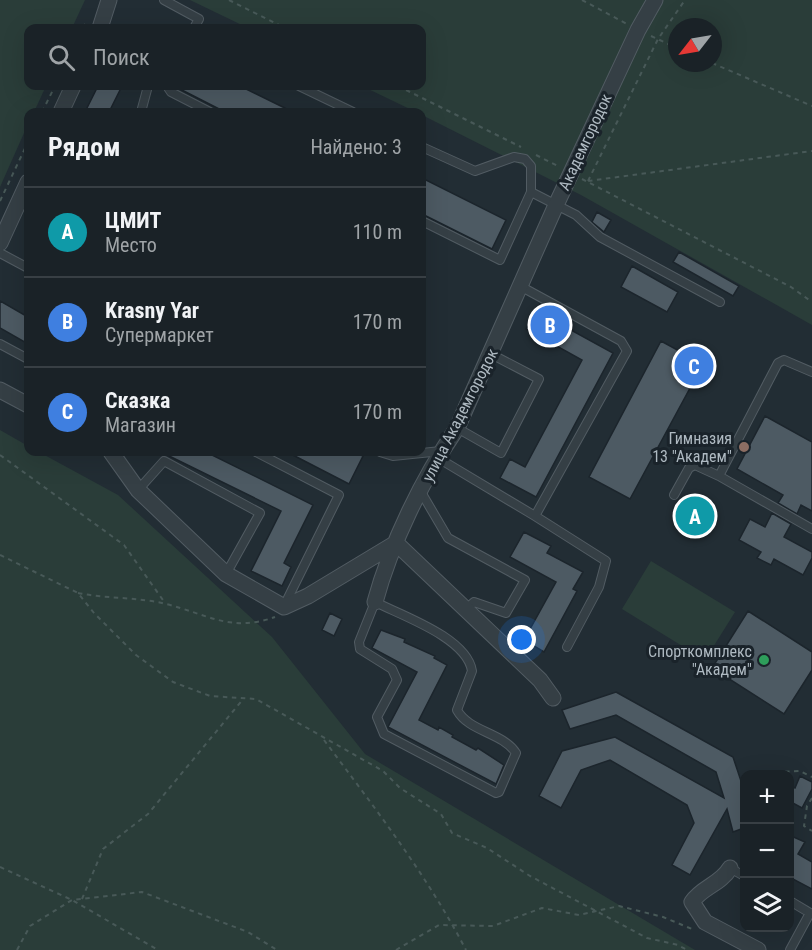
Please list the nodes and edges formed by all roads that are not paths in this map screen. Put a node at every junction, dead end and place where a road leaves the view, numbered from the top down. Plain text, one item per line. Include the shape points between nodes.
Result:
1 (109, 0) edge
2 (164, 0) edge
3 (655, 0) edge
4 (102, 24) edge
5 (197, 24) edge
6 (72, 90) edge
7 (147, 90) edge
8 (170, 90) edge
9 (307, 90) edge
10 (63, 108) edge
11 (142, 108) edge
12 (202, 108) edge
13 (345, 108) edge
14 (426, 149) edge
15 (24, 191) edge
16 (531, 192) junction
17 (556, 205) junction
18 (426, 223) edge
19 (0, 243) edge
20 (0, 253) edge
21 (24, 266) edge
22 (520, 286) junction
23 (720, 302) dead end
24 (0, 344) edge
25 (491, 354) junction
26 (24, 356) edge
27 (812, 372) edge
28 (0, 390) edge
29 (24, 403) edge
30 (457, 428) junction
31 (440, 454) junction
32 (426, 455) edge
33 (115, 456) edge
34 (264, 456) edge
35 (719, 476) junction
36 (138, 490) junction
37 (421, 492) junction
38 (674, 495) dead end
39 (535, 516) junction
40 (812, 529) edge
41 (396, 543) junction
42 (226, 574) junction
43 (375, 602) junction
44 (284, 607) junction
45 (466, 609) junction
46 (567, 647) dead end
47 (553, 699) dead end
48 (730, 868) joint
49 (740, 874) edge
50 (794, 904) edge
51 (758, 950) edge
52 (790, 950) edge

1 - 4 street
2 - 5 lane via 200,19
3 - 17 street, Академгородок
6 - 10 street
7 - 11 lane
8 - 12 lane
9 - 13 lane
14 - 16 lane via 475,171 514,157 525,159 531,166
15 - 19 street
16 - 17 lane
16 - 18 lane via 500,260
17 - 22 street, Академгородок
17 - 23 lane via 576,215 600,237
20 - 21 lane
22 - 25 street, улица Академгородок
22 - 39 lane via 621,341 627,351
24 - 26 lane
25 - 30 street, улица Академгородок
25 - 30 lane via 539,379 501,453
27 - 35 lane via 790,361 778,363
28 - 29 street
30 - 31 street, улица Академгородок
31 - 32 lane
31 - 37 street, улица Академгородок
31 - 39 lane
33 - 36 street
34 - 44 lane via 339,495
35 - 38 lane via 696,465 689,468
35 - 40 lane
36 - 42 street
36 - 42 lane via 164,461 260,513
37 - 41 street, улица Академгородок
37 - 45 lane via 448,538 525,580 506,613 474,602
39 - 46 lane via 606,561 599,587
41 - 43 street, улица Академгородок
41 - 44 street
41 - 45 street
42 - 44 street
43 - 43 lane via 447,638 467,657 472,671 457,710 516,753 499,792 380,729 377,717 397,680 392,669 360,649 359,642
45 - 47 street via 540,680
48 - 49 lane
48 - 51 street via 692,902 705,922
50 - 52 lane via 810,913

